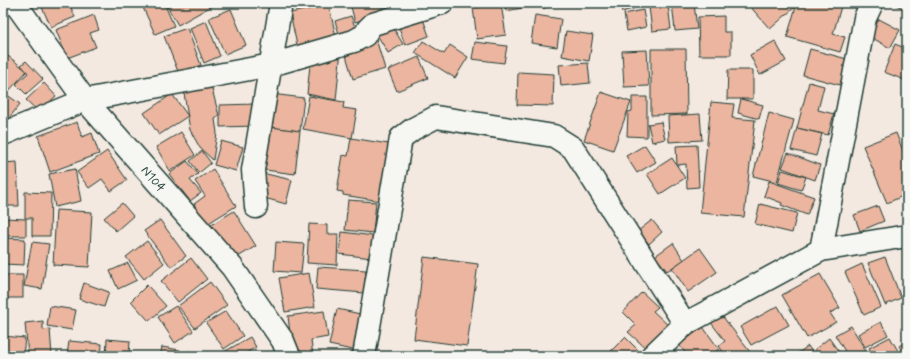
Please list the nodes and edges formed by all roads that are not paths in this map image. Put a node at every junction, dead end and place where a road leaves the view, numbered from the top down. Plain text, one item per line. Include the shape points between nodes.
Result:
1 (15, 3) edge
2 (281, 3) edge
3 (442, 3) edge
4 (872, 3) edge
5 (271, 65) junction
6 (85, 100) junction
7 (3, 134) edge
8 (256, 207) dead end
9 (907, 236) edge
10 (821, 250) junction
11 (684, 324) junction
12 (288, 356) edge
13 (364, 356) edge
14 (652, 356) edge

1 - 6 street, N104 / N104
2 - 5 street
3 - 5 street via 374,24 365,35 354,41
4 - 10 street via 865,18
5 - 6 street
5 - 8 street via 253,170
6 - 7 street
6 - 12 street, N104 / N104 via 232,267 282,341
9 - 10 street
10 - 11 street
11 - 13 street via 573,148 554,136 436,117 401,138
11 - 14 street

